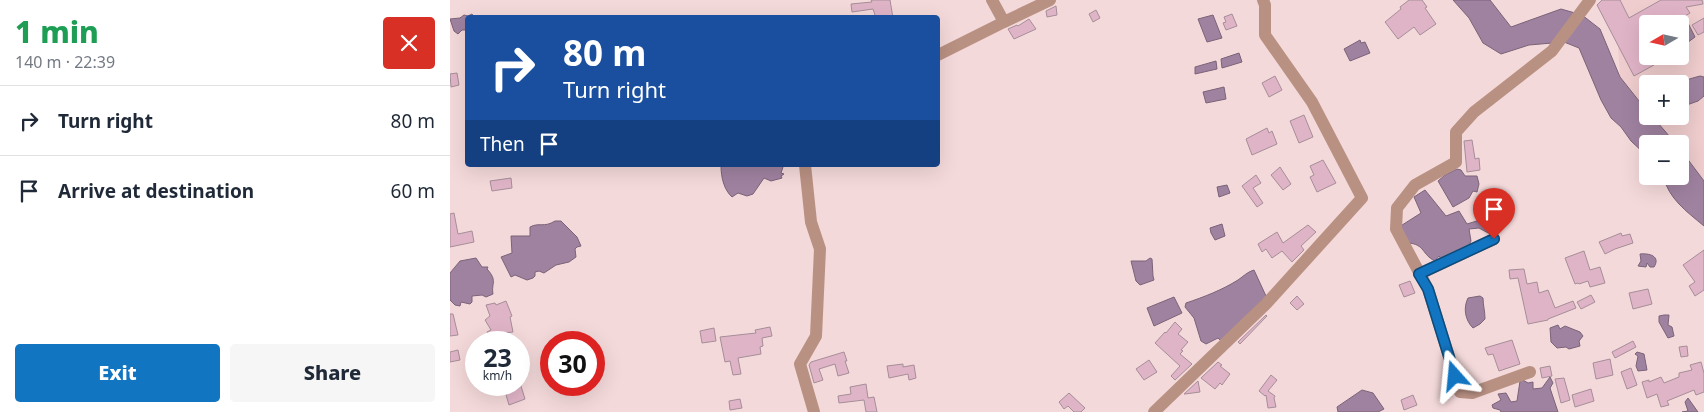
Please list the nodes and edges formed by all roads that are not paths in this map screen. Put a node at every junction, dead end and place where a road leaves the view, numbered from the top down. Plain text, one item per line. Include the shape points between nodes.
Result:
1 (992, 0) edge
2 (1050, 0) edge
3 (1263, 0) edge
4 (1587, 5) edge
5 (1004, 22) junction
6 (940, 54) edge
7 (805, 167) edge
8 (1494, 239) dead end
9 (1419, 274) junction
10 (1530, 372) dead end
11 (814, 412) edge
12 (1154, 412) edge

1 - 5 street
2 - 5 street
3 - 12 street via 1265,35 1312,102 1362,198 1266,304
4 - 9 street via 1558,45 1474,112 1456,132 1456,162 1415,185 1397,208 1396,230
5 - 6 street
7 - 11 street via 811,222 820,249 816,336 800,364
8 - 9 street
9 - 10 street via 1428,289 1460,392 1472,393

